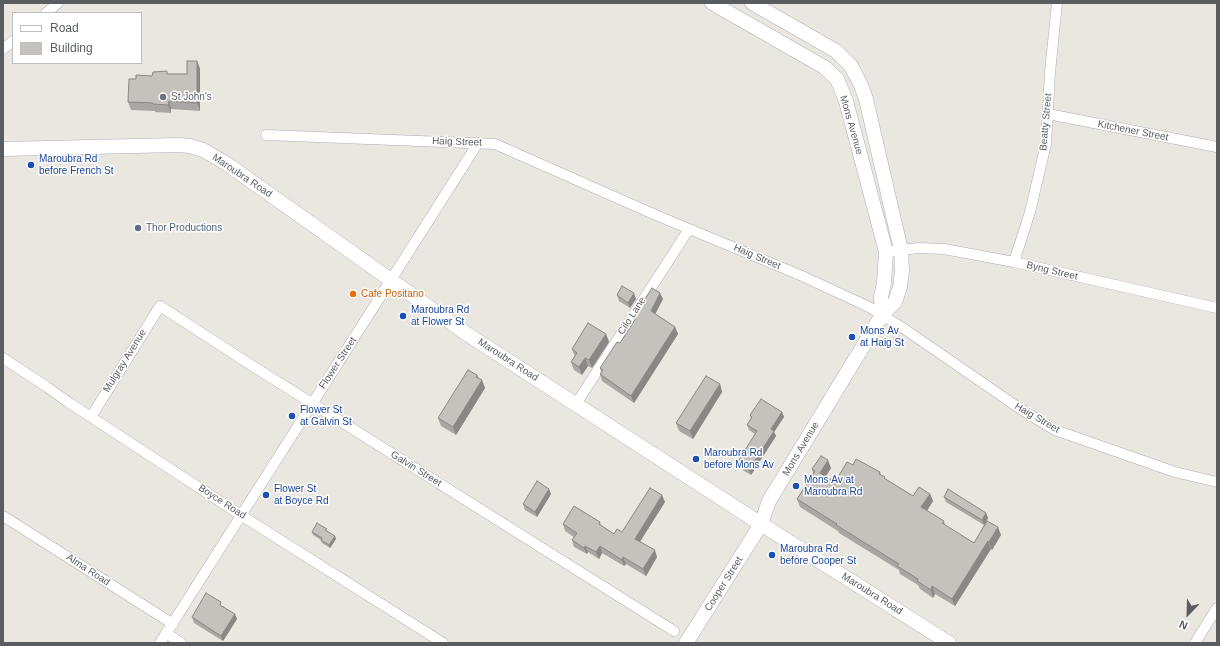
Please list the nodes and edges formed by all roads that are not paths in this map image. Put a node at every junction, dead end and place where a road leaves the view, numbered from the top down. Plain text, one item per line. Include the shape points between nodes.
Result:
1 (58, 3) edge
2 (712, 3) edge
3 (752, 3) edge
4 (1057, 3) edge
5 (47, 12) edge
6 (12, 42) edge
7 (3, 49) edge
8 (1048, 114) junction
9 (266, 135) dead end
10 (478, 143) junction
11 (1217, 147) edge
12 (3, 149) edge
13 (689, 229) junction
14 (901, 250) junction
15 (886, 252) junction
16 (1014, 262) junction
17 (391, 280) junction
18 (160, 306) joint
19 (1217, 308) edge
20 (882, 315) junction
21 (3, 358) edge
22 (312, 404) junction
23 (576, 404) junction
24 (90, 417) junction
25 (1217, 482) edge
26 (242, 515) junction
27 (3, 516) edge
28 (761, 524) junction
29 (1217, 608) edge
30 (172, 624) junction
31 (674, 631) dead end
32 (166, 633) junction
33 (689, 642) edge
34 (160, 643) edge
35 (181, 643) edge
36 (443, 643) edge
37 (949, 643) edge
38 (1195, 643) edge

1 - 5 street
2 - 15 street, Mons Avenue via 824,66 837,79 846,101
3 - 14 street, Mons Avenue via 836,51 852,66 866,99
4 - 8 street, Beatty Street
6 - 7 street
8 - 11 street, Kitchener Street
8 - 16 street, Beatty Street via 1046,144 1030,212
9 - 10 street, Haig Street
10 - 13 street, Haig Street via 495,144
10 - 17 street, Flower Street
12 - 17 street, Maroubra Road via 178,145 203,150 227,164
13 - 20 street, Haig Street via 800,275
13 - 23 street, Cilo Lane
14 - 15 street, Byng Street
14 - 16 street, Byng Street via 944,249
14 - 20 street, Mons Avenue via 900,287 895,302
15 - 20 street, Mons Avenue via 881,297
16 - 19 street, Byng Street
17 - 22 street, Flower Street
17 - 23 street, Maroubra Road via 467,334
18 - 22 street, Galvin Street
18 - 24 street, Mulgray Avenue
20 - 25 street, Haig Street via 1054,430 1175,472
20 - 28 street, Mons Avenue via 769,501
21 - 24 street, Boyce Road
22 - 26 street, Flower Street
22 - 31 street, Galvin Street
23 - 28 street, Maroubra Road
24 - 26 street, Boyce Road
26 - 30 street, Flower Street
26 - 36 street, Boyce Road
27 - 30 street, Alma Road
28 - 33 street, Cooper Street
28 - 37 street, Maroubra Road
29 - 38 street
30 - 32 street, Flower Street
32 - 34 street, Flower Street
32 - 35 street

